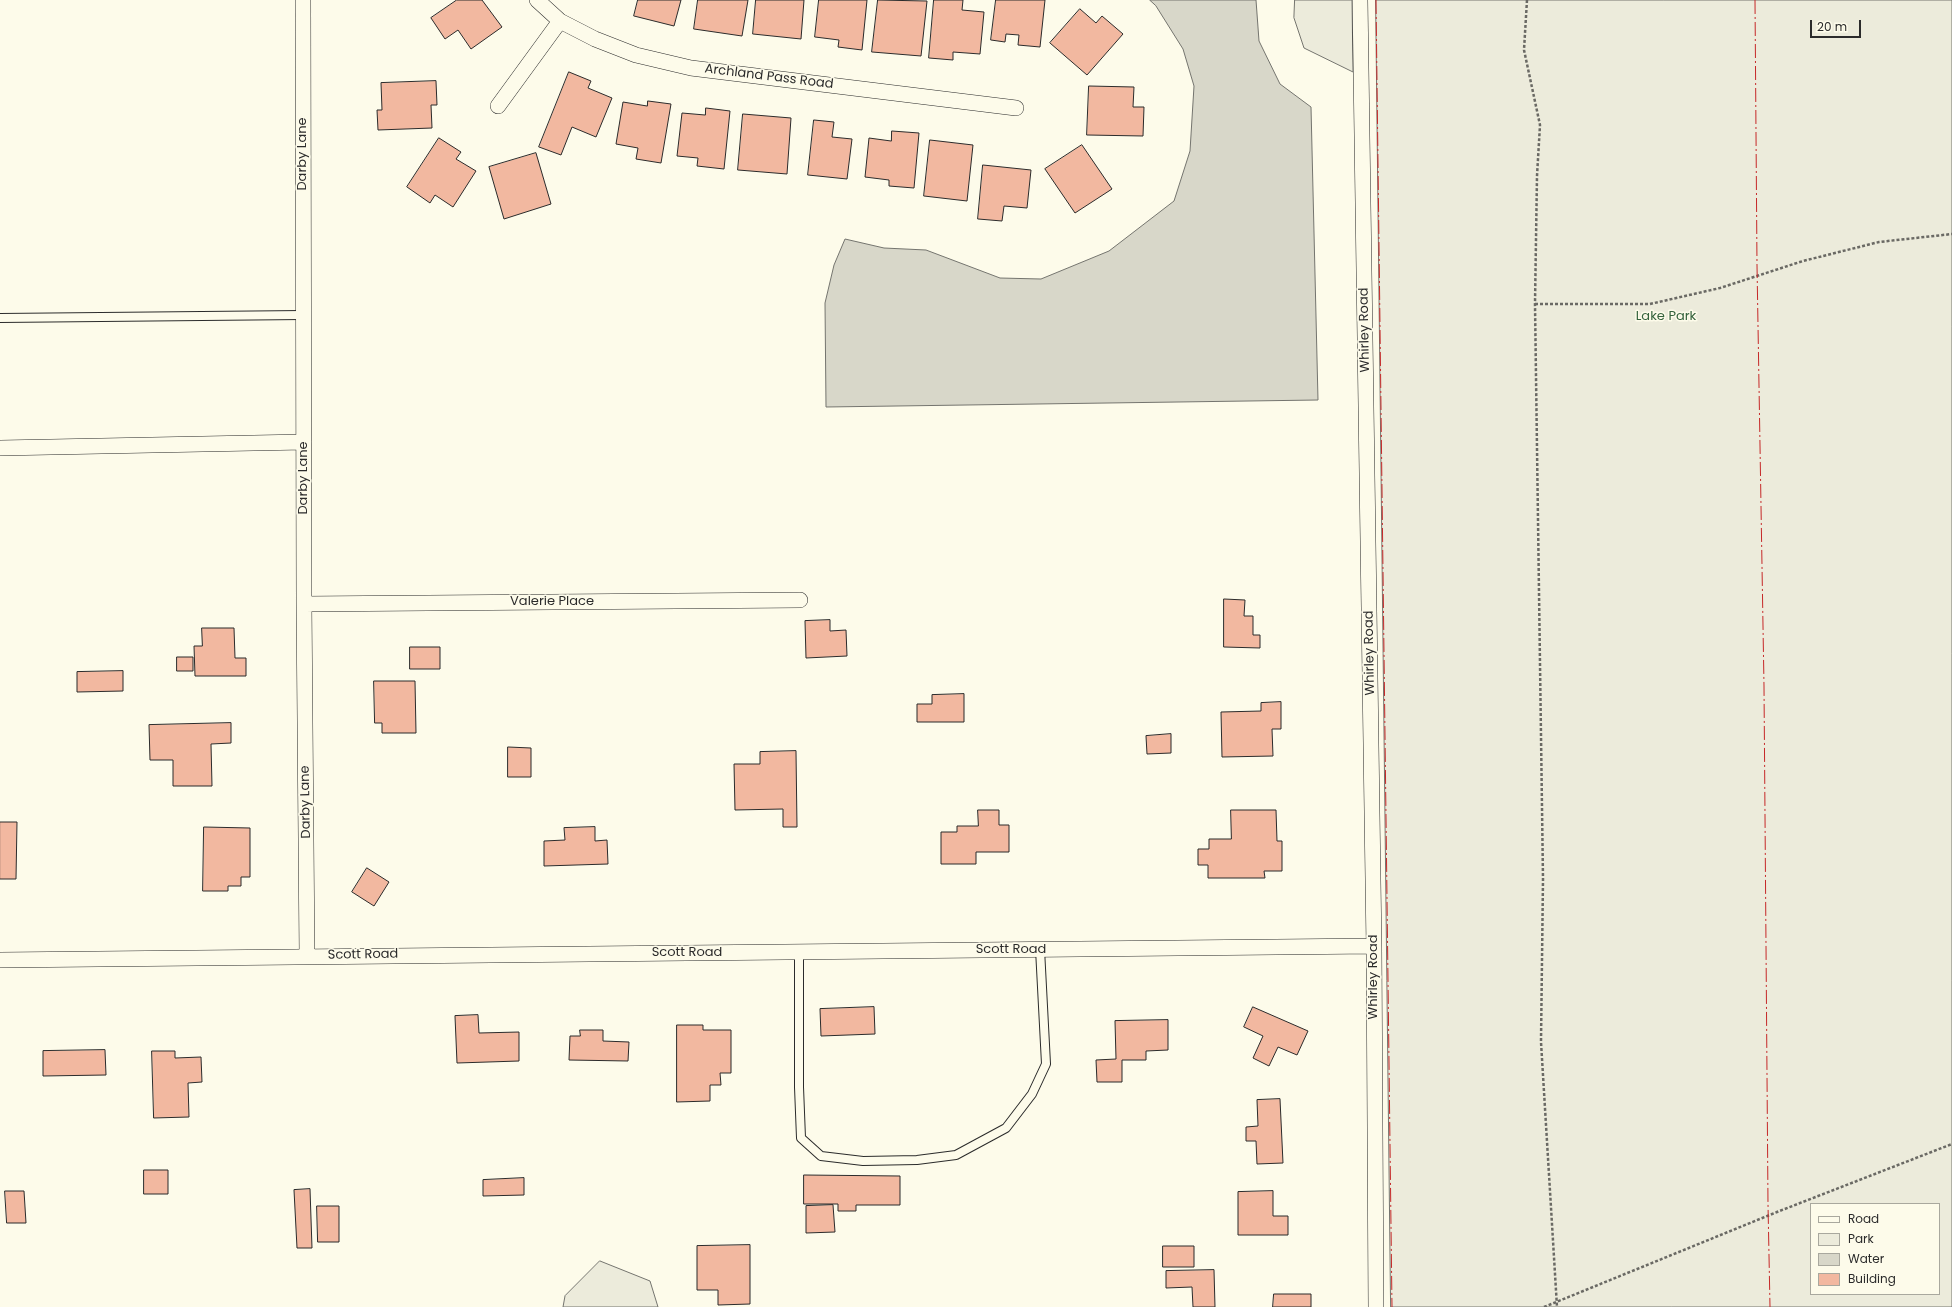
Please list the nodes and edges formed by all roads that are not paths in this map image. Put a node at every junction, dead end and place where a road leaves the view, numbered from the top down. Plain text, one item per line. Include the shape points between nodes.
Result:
1 (303, 0) edge
2 (537, 0) edge
3 (1360, 0) edge
4 (560, 21) junction
5 (498, 106) dead end
6 (1016, 108) dead end
7 (303, 315) junction
8 (0, 318) edge
9 (304, 442) junction
10 (0, 448) edge
11 (800, 600) dead end
12 (304, 604) junction
13 (1374, 946) junction
14 (1040, 949) junction
15 (799, 952) junction
16 (307, 956) junction
17 (0, 960) edge
18 (1376, 1307) edge

1 - 7 street, Darby Lane
2 - 4 street, Archland Pass Road
3 - 13 street, Whirley Road
4 - 5 street
4 - 6 street, Archland Pass Road via 595,39 636,55 691,68
7 - 8 lane
7 - 9 street, Darby Lane
9 - 10 street
9 - 12 street, Darby Lane
11 - 12 street, Valerie Place
12 - 16 street, Darby Lane
13 - 14 street, Scott Road
13 - 18 street, Whirley Road
14 - 15 street, Scott Road
14 - 15 lane via 1046,1064 1032,1094 1006,1128 956,1155 918,1160 863,1161 821,1156 801,1138 798,1064
15 - 16 street, Scott Road
16 - 17 street, Scott Road

